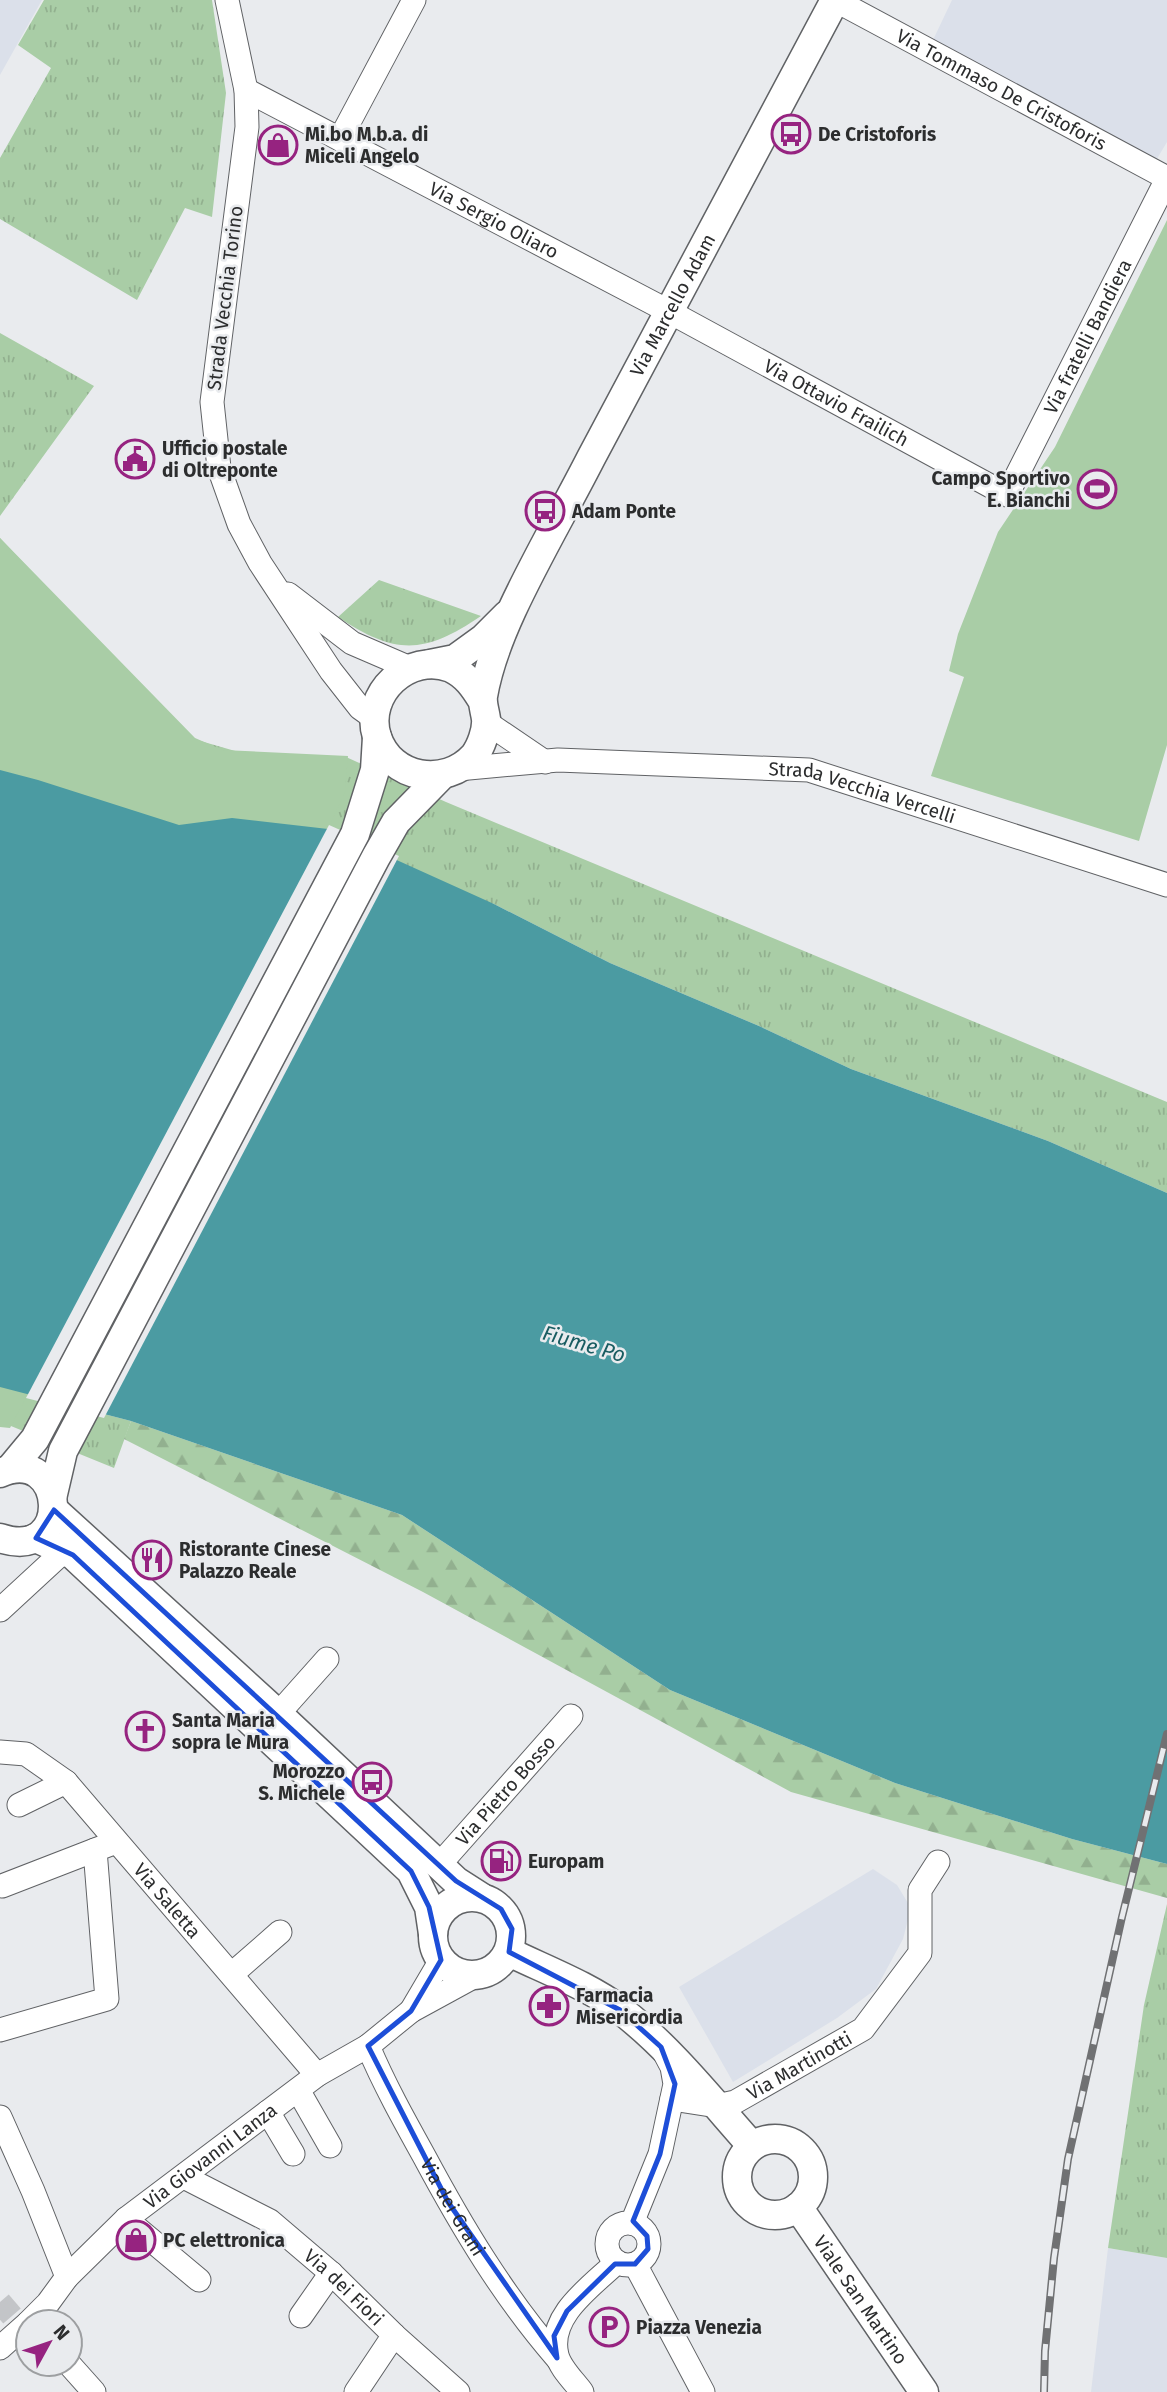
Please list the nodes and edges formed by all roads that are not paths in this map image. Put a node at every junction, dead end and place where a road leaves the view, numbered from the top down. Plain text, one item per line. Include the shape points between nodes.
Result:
1 (227, 0) edge
2 (414, 0) edge
3 (835, 0) edge
4 (246, 90) junction
5 (340, 139) junction
6 (1167, 179) edge
7 (668, 311) junction
8 (1007, 495) joint
9 (275, 585) junction
10 (512, 611) junction
11 (420, 666) junction
12 (484, 711) junction
13 (376, 727) junction
14 (545, 762) junction
15 (440, 779) junction
16 (1167, 885) edge
17 (5, 1471) edge
18 (53, 1502) junction
19 (0, 1538) edge
20 (36, 1538) junction
21 (65, 1550) junction
22 (0, 1609) edge
23 (327, 1659) dead end
24 (278, 1714) junction
25 (571, 1716) dead end
26 (0, 1752) edge
27 (66, 1782) junction
28 (19, 1805) dead end
29 (106, 1846) junction
30 (937, 1862) dead end
31 (439, 1865) junction
32 (2, 1886) dead end
33 (481, 1897) junction
34 (280, 1932) dead end
35 (437, 1947) junction
36 (509, 1952) junction
37 (232, 1973) junction
38 (477, 1975) junction
39 (411, 2011) junction
40 (0, 2030) edge
41 (368, 2046) junction
42 (661, 2047) junction
43 (317, 2075) junction
44 (298, 2090) junction
45 (672, 2099) junction
46 (717, 2106) junction
47 (268, 2112) junction
48 (0, 2117) edge
49 (330, 2146) dead end
50 (752, 2146) junction
51 (293, 2154) dead end
52 (184, 2177) junction
53 (798, 2207) junction
54 (126, 2219) junction
55 (632, 2223) junction
56 (626, 2263) junction
57 (331, 2273) junction
58 (67, 2277) junction
59 (199, 2280) dead end
60 (39, 2308) edge
61 (301, 2316) dead end
62 (14, 2334) edge
63 (394, 2335) junction
64 (0, 2348) edge
65 (557, 2358) junction
66 (81, 2378) edge
67 (93, 2392) edge
68 (356, 2392) edge
69 (458, 2392) edge
70 (582, 2392) edge
71 (703, 2392) edge
72 (924, 2392) edge

1 - 4 street, Strada Vecchia Torino
2 - 5 street
3 - 6 street, Via Tommaso De Cristoforis
3 - 7 main road, Via Marcello Adam
4 - 5 street, Via Sergio Oliaro
4 - 9 street, Strada Vecchia Torino via 247,127 212,402 219,468 239,524
5 - 7 street, Via Sergio Oliaro
6 - 8 street, Via fratelli Bandiera
7 - 8 street, Via Ottavio Frailich
7 - 10 main road, Via Marcello Adam
9 - 11 street via 352,643
9 - 13 street, Strada Vecchia Torino via 331,671
10 - 11 main road, Via Marcello Adam via 455,659
10 - 12 main road, Via Marcello Adam via 497,649
11 - 12 main road via 450,668 469,680
11 - 13 main road via 394,678 383,690
12 - 14 street
12 - 15 main road via 481,743 474,755
13 - 15 main road via 387,756 401,768
13 - 17 main road via 375,770 355,834 35,1439
14 - 15 street, Strada Vecchia Vercelli
14 - 16 street, Strada Vecchia Vercelli via 809,770
15 - 18 main road via 396,822 376,857 63,1451
17 - 18 main road via 20,1468 40,1476
18 - 20 main road via 45,1530
18 - 24 main road
19 - 20 main road via 12,1542
20 - 21 main road
21 - 22 street
21 - 35 main road via 411,1871 429,1907
23 - 24 street
24 - 31 main road
25 - 31 street, Via Pietro Bosso
26 - 27 street, Via Saletta via 26,1754
27 - 28 street
27 - 29 street, Via Saletta
29 - 32 street
29 - 37 street, Via Saletta
29 - 40 street via 107,1999
30 - 46 street, Via Martinotti via 920,1890 920,1952 863,2029 735,2102
31 - 33 main road
33 - 35 main road via 467,1896 443,1909 436,1921
33 - 36 main road via 492,1901 508,1918 512,1929
34 - 37 street
35 - 38 main road via 451,1969
35 - 39 street, Via Giovanni Lanza
36 - 38 main road via 490,1971
36 - 42 main road via 620,2010
37 - 43 street, Via Saletta
38 - 39 street, Via Giovanni Lanza
39 - 41 street, Via Giovanni Lanza
41 - 43 street, Via Giovanni Lanza
41 - 65 street, Via dei Grani via 382,2080 481,2255
42 - 45 street via 675,2084
42 - 46 main road
43 - 44 street, Via Giovanni Lanza
44 - 47 street, Via Giovanni Lanza
44 - 49 street
45 - 46 street, Via Martinotti
45 - 55 street via 660,2154
46 - 50 main road
47 - 51 street
47 - 52 street, Via Giovanni Lanza
48 - 58 street
50 - 53 main road via 772,2138 802,2149 813,2179
50 - 53 main road via 736,2174 748,2204 778,2215
52 - 54 street, Via Giovanni Lanza
52 - 57 street, Via dei Fiori via 270,2221
53 - 72 main road, Viale San Martino
54 - 58 street, Via Giovanni Lanza
54 - 59 street
55 - 56 street via 644,2230 649,2242 646,2255
55 - 56 street via 619,2224 609,2233 606,2245 611,2258
56 - 65 street via 566,2311 554,2336
56 - 71 street
57 - 61 street
57 - 63 street, Via dei Fiori
58 - 60 street, Via Giovanni Lanza
62 - 64 street, Via Giovanni Lanza
63 - 68 street, Via dei Fiori
63 - 69 street, Via dei Fiori
65 - 70 street
66 - 67 street

